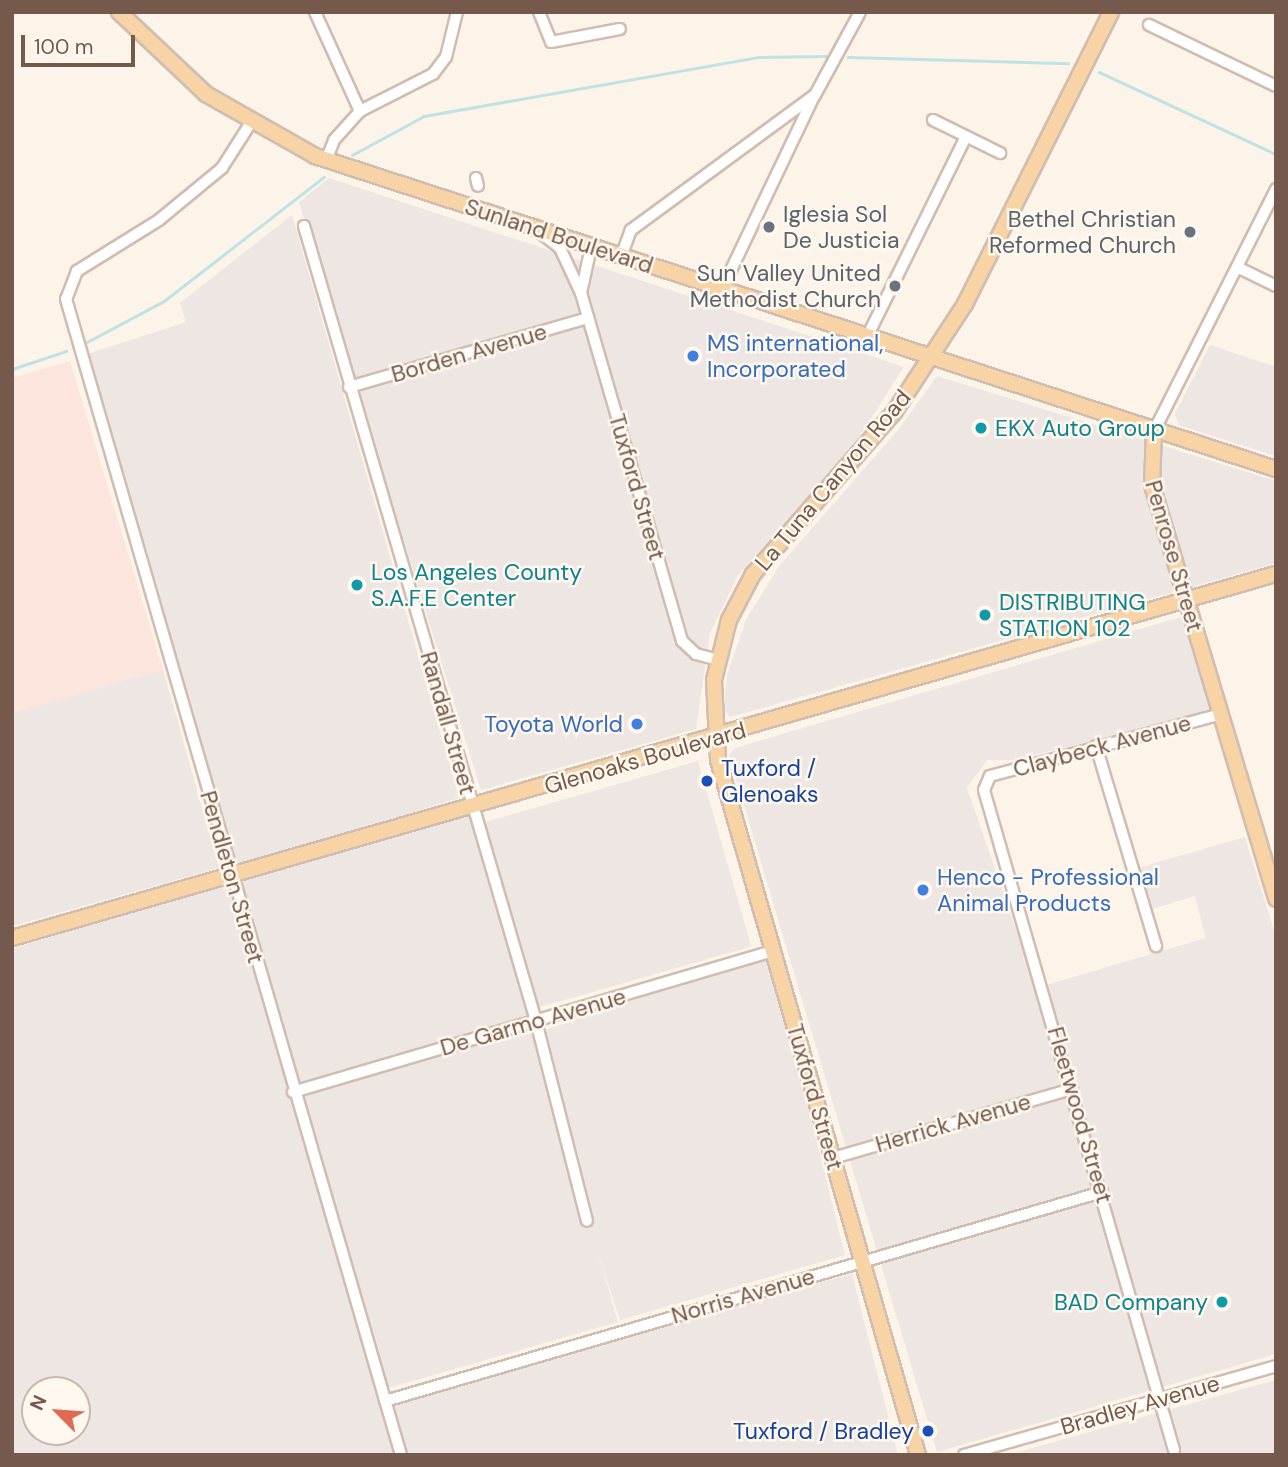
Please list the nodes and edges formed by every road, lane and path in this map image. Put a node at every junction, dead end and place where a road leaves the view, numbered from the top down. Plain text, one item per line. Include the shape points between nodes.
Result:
1 (119, 12) edge
2 (315, 12) edge
3 (457, 12) edge
4 (539, 12) edge
5 (860, 12) edge
6 (1111, 12) edge
7 (1149, 25) dead end
8 (620, 29) dead end
9 (1276, 86) edge
10 (815, 95) junction
11 (360, 111) junction
12 (933, 120) dead end
13 (250, 124) junction
14 (966, 137) junction
15 (1000, 153) dead end
16 (326, 161) junction
17 (1276, 189) edge
18 (523, 224) junction
19 (304, 226) dead end
20 (591, 247) junction
21 (621, 257) junction
22 (1239, 268) junction
23 (1276, 286) edge
24 (722, 289) junction
25 (581, 293) junction
26 (588, 318) junction
27 (866, 337) junction
28 (931, 358) junction
29 (349, 387) junction
30 (1154, 431) junction
31 (1276, 469) edge
32 (1276, 574) edge
33 (1185, 600) junction
34 (718, 660) junction
35 (1221, 714) junction
36 (714, 738) junction
37 (1096, 746) junction
38 (986, 782) joint
39 (473, 809) junction
40 (232, 875) junction
41 (1276, 899) edge
42 (12, 938) edge
43 (1156, 946) dead end
44 (773, 951) junction
45 (536, 1021) junction
46 (1072, 1089) junction
47 (293, 1092) junction
48 (833, 1158) junction
49 (1101, 1192) junction
50 (587, 1221) dead end
51 (863, 1262) junction
52 (1276, 1366) edge
53 (1161, 1399) junction
54 (385, 1401) junction
55 (1174, 1450) dead end
56 (401, 1455) edge
57 (918, 1455) edge
58 (964, 1455) edge

1 - 13 main road, Sunland Boulevard via 169,65
2 - 11 street
3 - 11 street via 446,57 433,75
4 - 8 street via 551,42
5 - 10 street
6 - 28 main road, La Tuna Canyon Road via 969,296
7 - 9 street
10 - 21 street via 631,230
10 - 24 street
11 - 16 street via 334,141
12 - 14 street
13 - 16 main road, Sunland Boulevard
13 - 40 street, Pendleton Street via 222,168 159,220 76,271 66,299
14 - 15 street
14 - 27 street
16 - 18 main road, Sunland Boulevard
17 - 22 street, Penrose Street
18 - 20 main road, Sunland Boulevard
18 - 25 street, Tuxford Street via 560,248
19 - 29 street, Randall Street
20 - 21 main road, Sunland Boulevard
20 - 25 street, Tuxford Street
21 - 24 main road, Sunland Boulevard
22 - 23 street
22 - 30 street, Penrose Street
24 - 27 main road, Sunland Boulevard
25 - 26 street, Tuxford Street
26 - 29 street, Borden Avenue
26 - 34 street, Tuxford Street via 682,641 696,654
27 - 28 main road, Sunland Boulevard
28 - 30 main road, Sunland Boulevard
28 - 34 main road, La Tuna Canyon Road via 880,430 753,574
29 - 39 street, Randall Street
30 - 31 main road, Sunland Boulevard
30 - 33 main road, Penrose Street via 1152,485
32 - 33 main road, Glenoaks Boulevard
33 - 35 main road, Penrose Street
33 - 36 main road, Glenoaks Boulevard
34 - 36 main road, La Tuna Canyon Road
35 - 37 street, Claybeck Avenue
35 - 41 main road, Penrose Street
36 - 39 main road, Glenoaks Boulevard
36 - 44 main road, Tuxford Street
37 - 38 street, Claybeck Avenue
37 - 43 street
38 - 46 street, Fleetwood Street
39 - 40 main road, Glenoaks Boulevard
39 - 45 street, Randall Street
40 - 42 main road, Glenoaks Boulevard
40 - 47 street, Pendleton Street
44 - 45 street, De Garmo Avenue
44 - 48 main road, Tuxford Street
45 - 47 street, De Garmo Avenue
45 - 50 street, Randall Street
46 - 48 street, Herrick Avenue
46 - 49 street, Fleetwood Street
47 - 54 street, Pendleton Street
48 - 51 main road, Tuxford Street
49 - 51 street, Norris Avenue
49 - 53 street, Fleetwood Street
51 - 54 street, Norris Avenue
51 - 57 main road, Tuxford Street
52 - 53 street, Bradley Avenue
53 - 55 street, Fleetwood Street
53 - 58 street, Bradley Avenue
54 - 56 street, Pendleton Street

